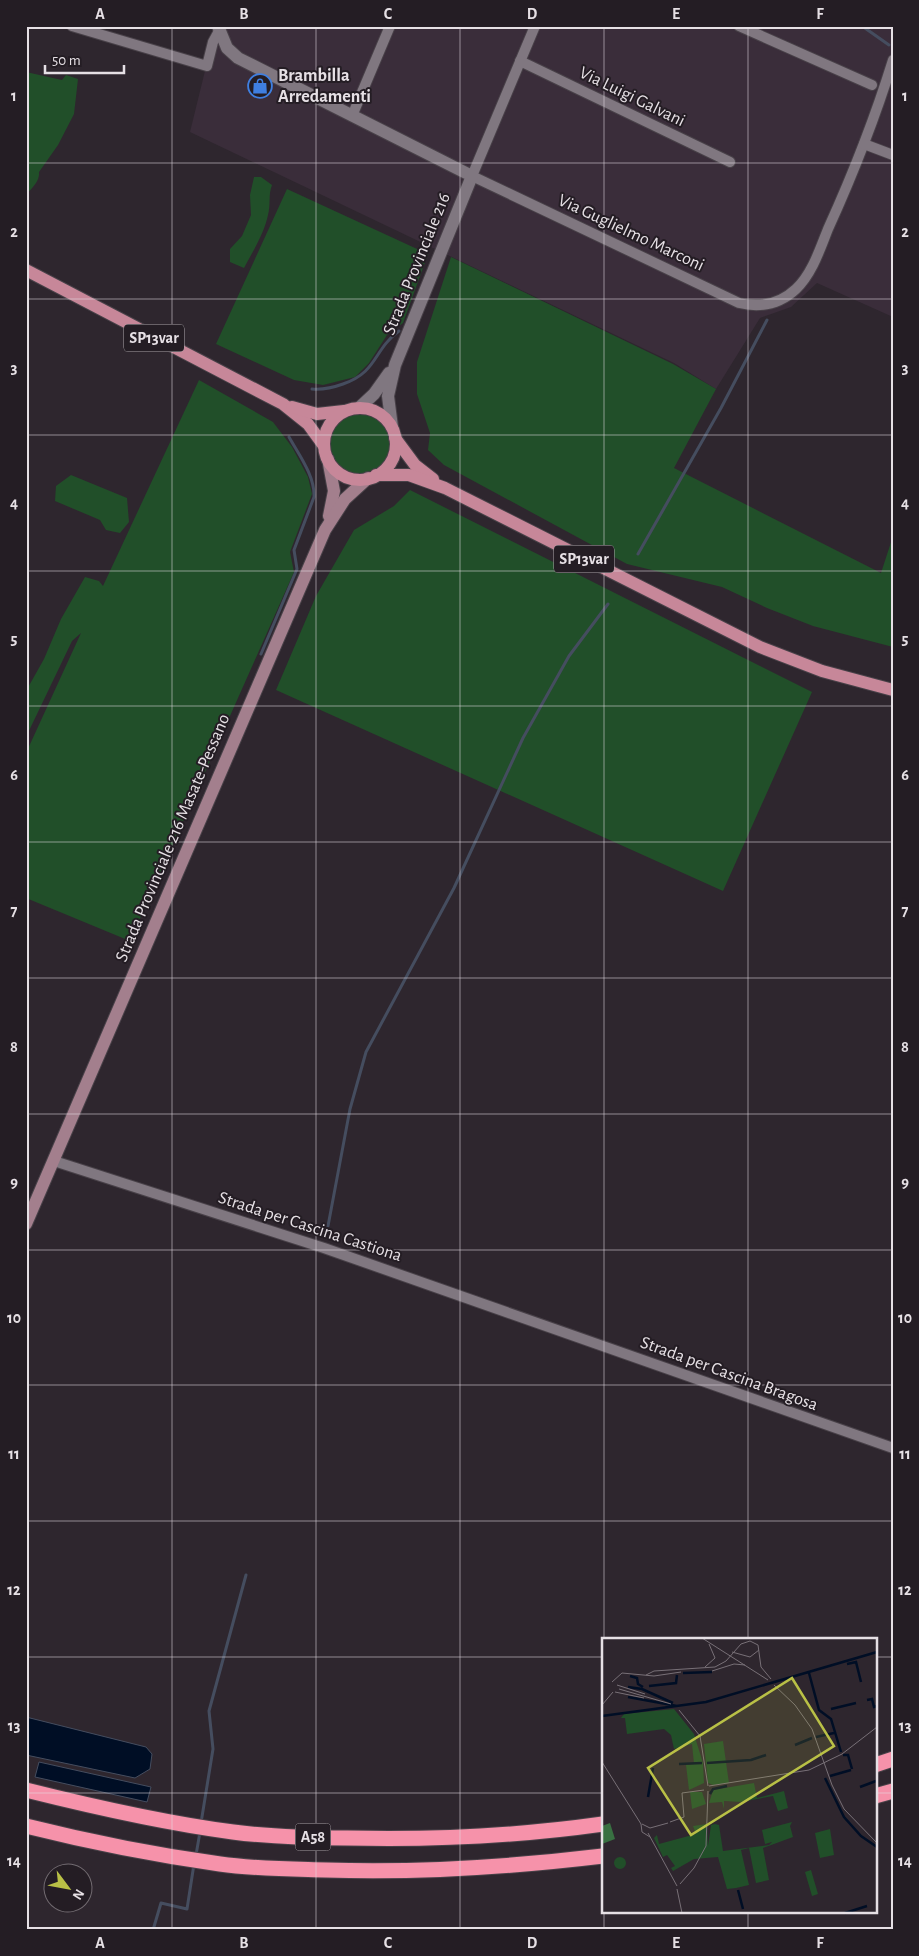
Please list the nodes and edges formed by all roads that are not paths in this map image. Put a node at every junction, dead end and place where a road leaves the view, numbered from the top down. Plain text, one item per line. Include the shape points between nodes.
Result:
1 (72, 26) edge
2 (390, 26) edge
3 (535, 26) edge
4 (739, 26) edge
5 (218, 29) edge
6 (893, 60) edge
7 (520, 61) junction
8 (872, 86) dead end
9 (352, 116) junction
10 (864, 144) junction
11 (893, 155) edge
12 (730, 162) dead end
13 (472, 176) junction
14 (26, 270) edge
15 (395, 365) junction
16 (283, 404) junction
17 (359, 408) junction
18 (345, 411) junction
19 (393, 432) junction
20 (324, 446) junction
21 (328, 459) junction
22 (372, 477) junction
23 (444, 488) junction
24 (325, 530) junction
25 (893, 690) edge
26 (54, 1161) junction
27 (26, 1224) edge
28 (555, 1328) joint
29 (893, 1448) edge
30 (893, 1759) edge
31 (876, 1765) edge
32 (26, 1790) edge
33 (893, 1791) edge
34 (876, 1796) edge
35 (602, 1824) edge
36 (26, 1826) edge
37 (602, 1856) edge

1 - 5 street via 207,66
2 - 9 street
3 - 7 street
4 - 8 street
5 - 9 street via 227,48 238,58
6 - 10 street
7 - 12 street, Via Luigi Galvani
7 - 13 street
9 - 13 street
10 - 11 street
10 - 13 street, Via Guglielmo Marconi via 808,275 796,290 779,301 760,306 739,303
13 - 15 street, Strada Provinciale 216
14 - 16 main road, SP13var
15 - 17 street, Strada Provinciale 216 via 377,391
15 - 19 street, Strada Provinciale 216 via 388,400
16 - 18 main road, SP13var via 317,414
16 - 20 main road, SP13var via 308,424
17 - 18 main road, SP13var
17 - 19 main road, SP13var via 378,413
18 - 20 main road via 329,426
19 - 22 main road via 395,452 390,462
19 - 23 main road, SP13var via 415,465
20 - 21 main road, SP13var
21 - 22 main road, SP13var via 343,475 357,479
21 - 24 main road via 334,490
22 - 23 main road, SP13var via 409,475
22 - 24 main road via 345,499
23 - 25 main road, SP13var via 754,644 822,671
24 - 26 main road, Strada Provinciale 216 Masate-Pessano
26 - 27 main road, Strada Provinciale 216 Masate-Pessano
26 - 28 street, Strada per Cascina Castiona via 324,1248
28 - 29 street, Strada per Cascina Bragosa
30 - 31 highway
32 - 35 highway, A58 via 161,1820 281,1836 456,1837
33 - 34 highway
36 - 37 highway, A58 via 220,1864 291,1869 448,1870

